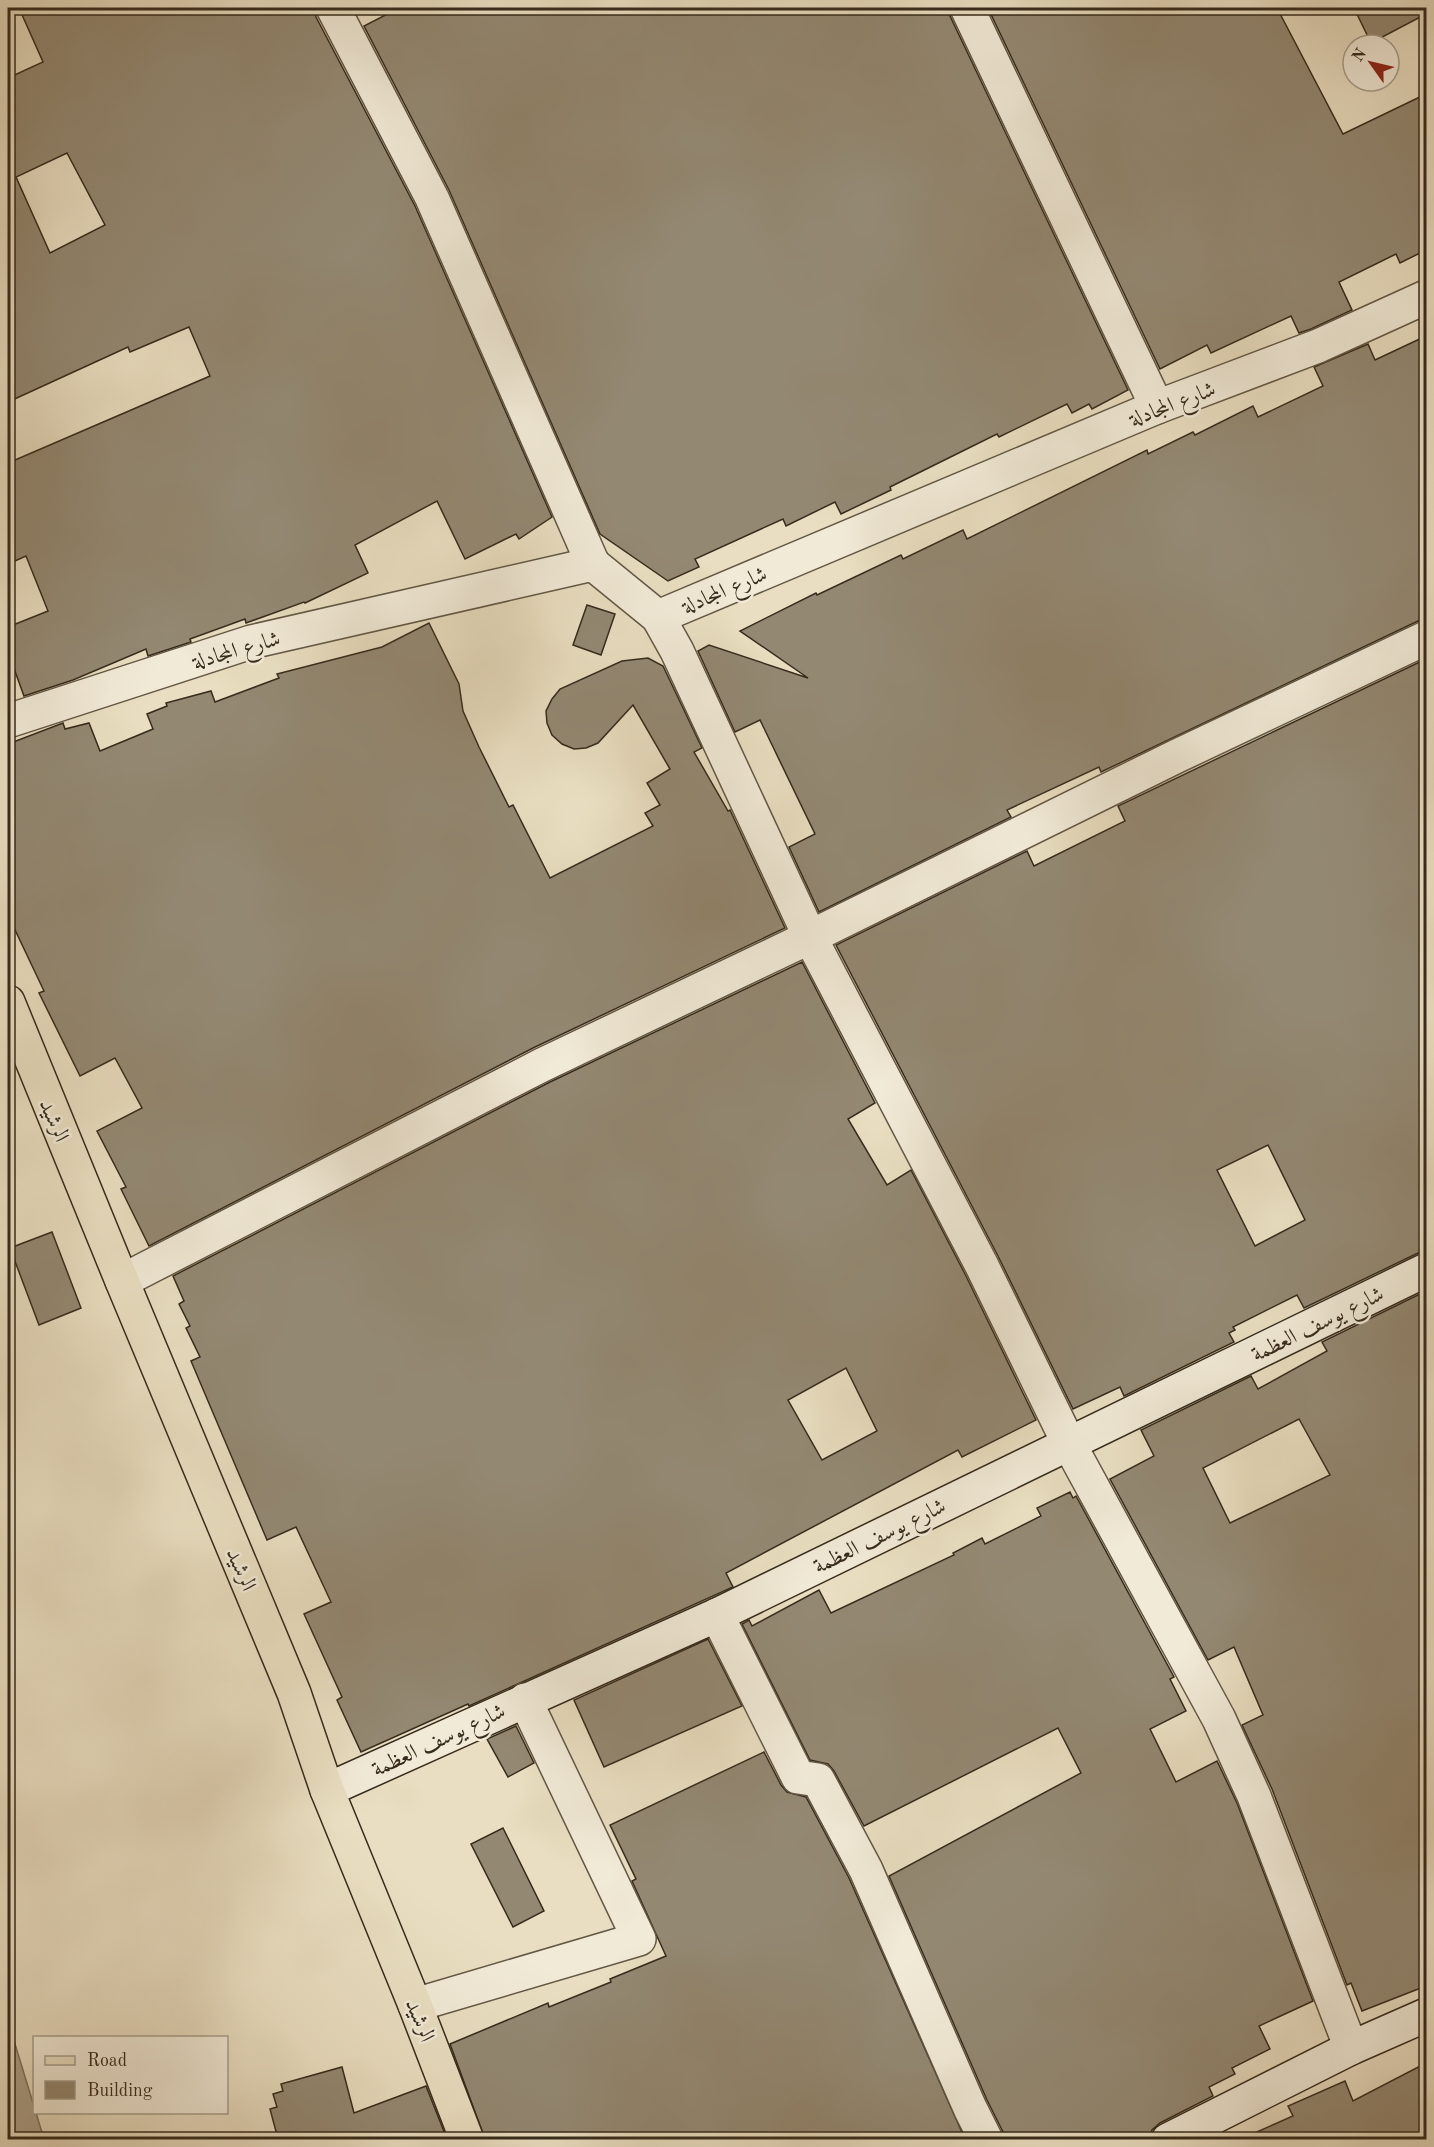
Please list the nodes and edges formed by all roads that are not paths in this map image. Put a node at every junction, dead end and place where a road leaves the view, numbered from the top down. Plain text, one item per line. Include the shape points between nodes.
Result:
1 (333, 8) edge
2 (967, 8) edge
3 (1426, 297) edge
4 (1157, 407) junction
5 (593, 564) junction
6 (658, 617) junction
7 (1426, 638) edge
8 (8, 721) edge
9 (810, 937) junction
10 (8, 1002) edge
11 (1426, 1270) edge
12 (122, 1281) junction
13 (1068, 1443) junction
14 (717, 1615) junction
15 (525, 1700) junction
16 (327, 1790) junction
17 (416, 2005) junction
18 (1426, 2015) edge
19 (1351, 2048) junction
20 (467, 2139) edge
21 (986, 2139) edge
22 (1168, 2139) edge

1 - 5 street via 432,198
2 - 4 street
3 - 4 street, شارع المجادلة via 1318,346
4 - 6 street, شارع المجادلة
5 - 6 street, شارع المجادلة
5 - 8 street, شارع المجادلة via 251,642
6 - 9 street
7 - 9 street
9 - 12 street via 542,1065
9 - 13 street via 982,1266
10 - 12 main road, الرشيد
11 - 13 street, شارع يوسف العظمة
12 - 16 main road, الرشيد via 294,1693
13 - 14 street, شارع يوسف العظمة
13 - 19 street via 1219,1719 1254,1796
14 - 15 street, شارع يوسف العظمة
14 - 21 street via 798,1777 818,1780 866,1870
15 - 16 street, شارع يوسف العظمة
15 - 17 street via 639,1939
16 - 17 main road, الرشيد
17 - 20 main road, الرشيد
18 - 19 street
19 - 22 street

